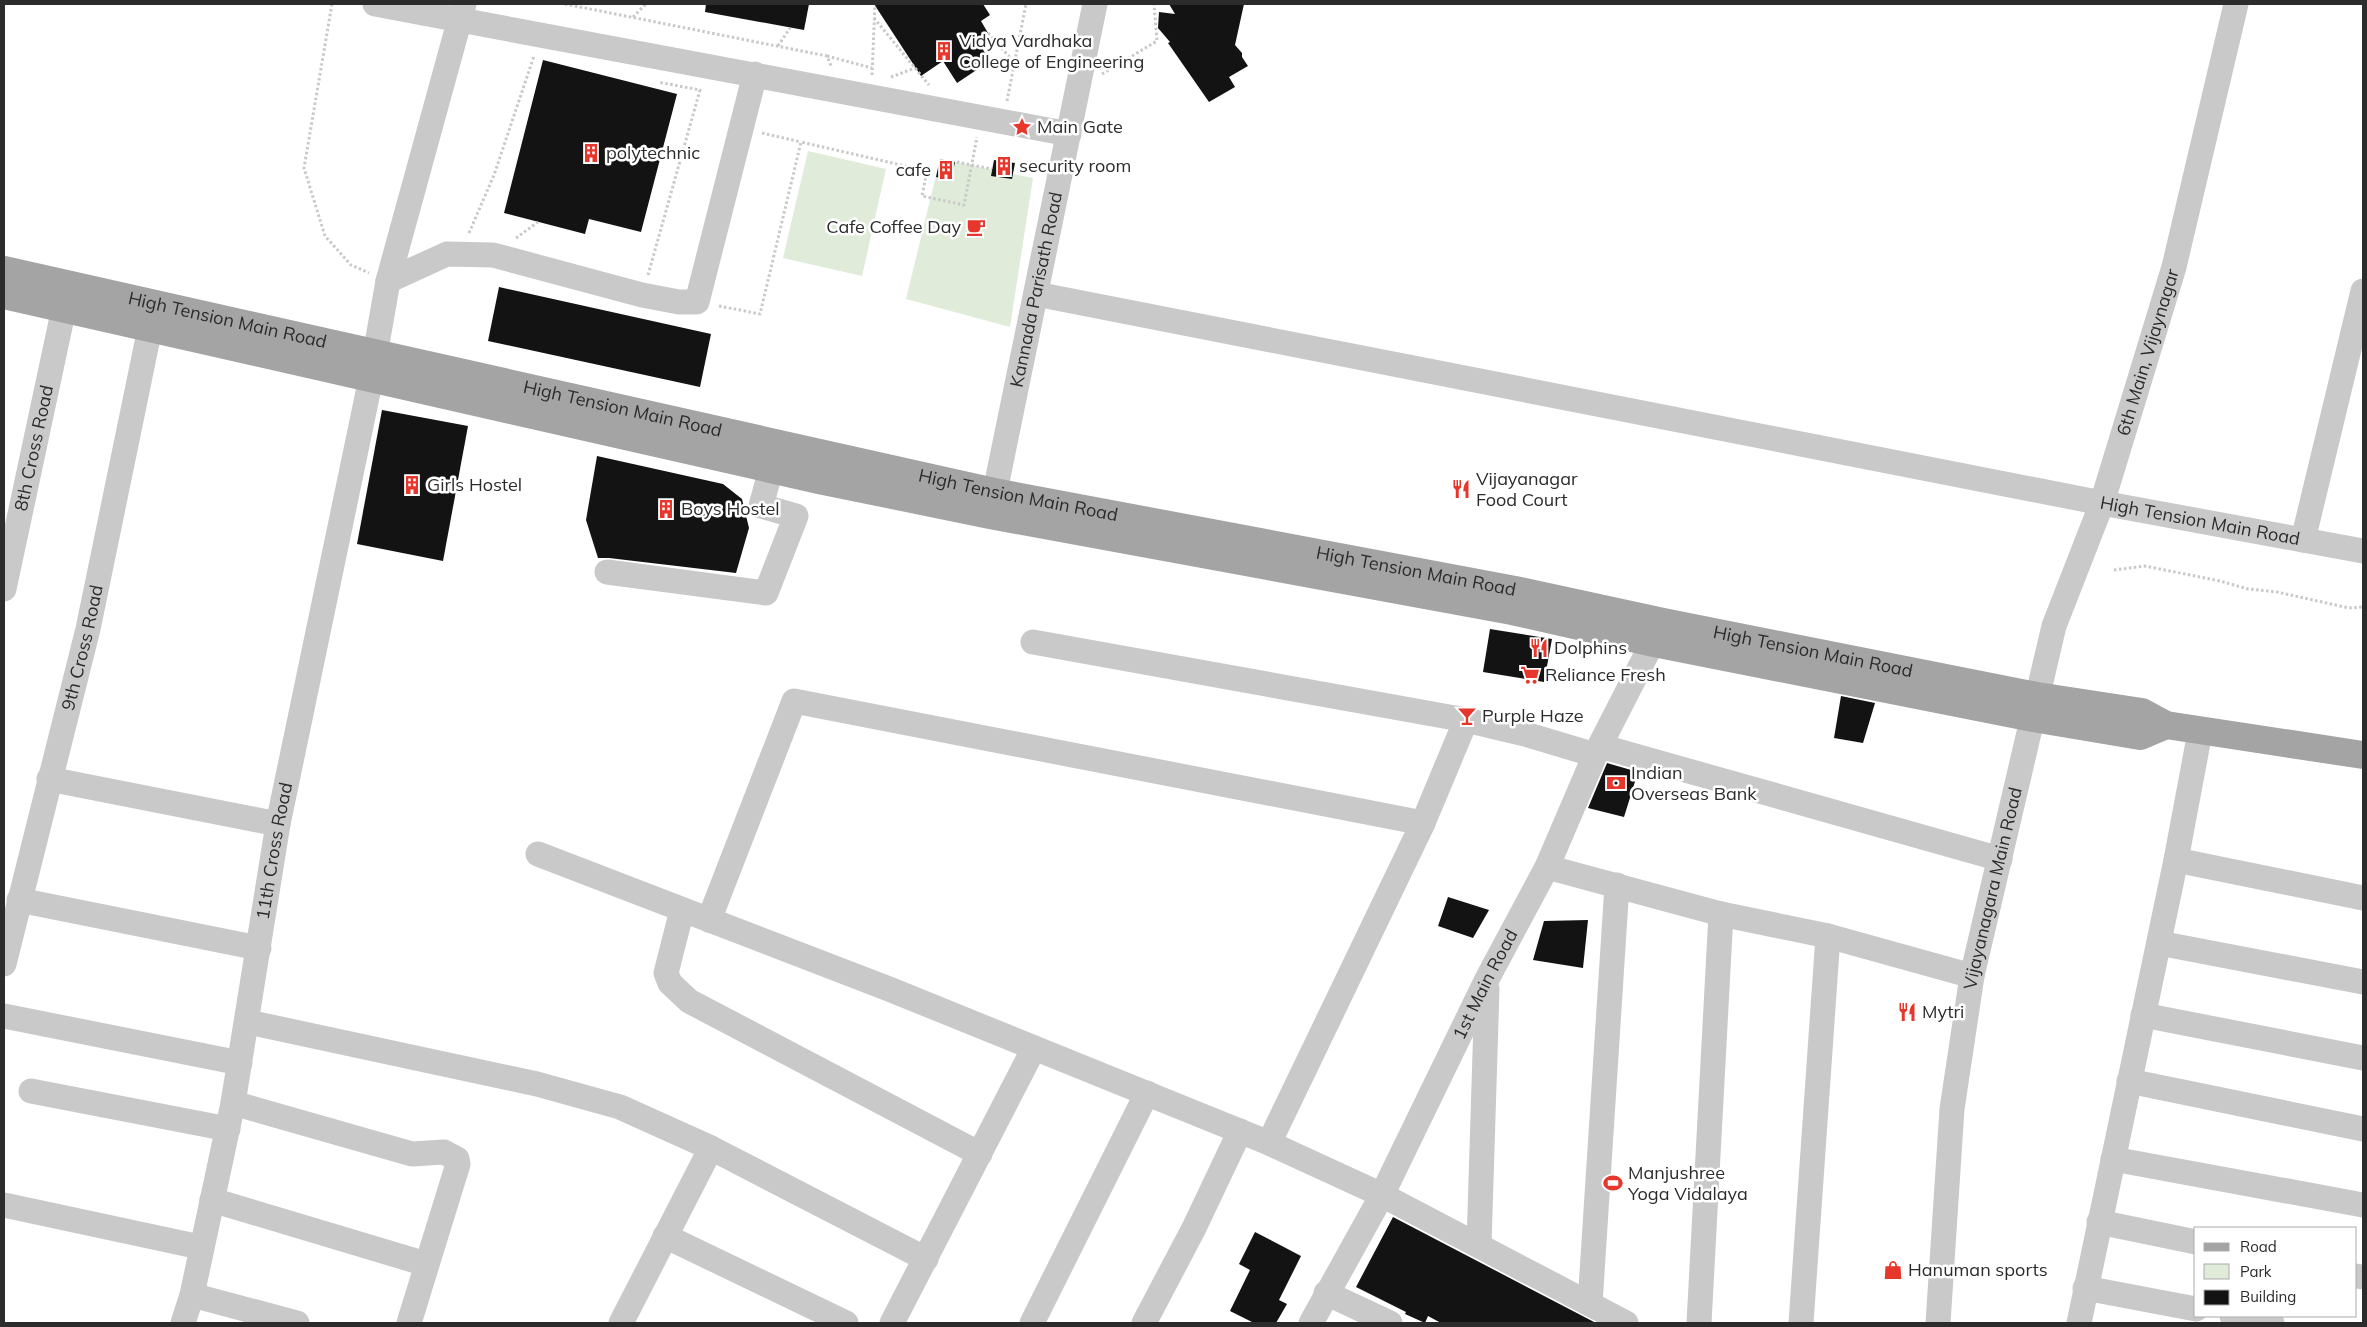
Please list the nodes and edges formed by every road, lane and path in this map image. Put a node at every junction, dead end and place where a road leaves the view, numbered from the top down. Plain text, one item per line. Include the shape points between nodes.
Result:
1 (332, 4) edge
2 (375, 4) edge
3 (565, 4) edge
4 (646, 4) edge
5 (875, 4) edge
6 (1026, 4) edge
7 (1095, 4) edge
8 (1154, 4) edge
9 (2236, 4) edge
10 (462, 11) edge
11 (632, 17) junction
12 (874, 18) junction
13 (790, 28) dead end
14 (988, 33) dead end
15 (536, 44) junction
16 (778, 46) junction
17 (827, 56) junction
18 (544, 58) dead end
19 (1015, 63) junction
20 (872, 68) junction
21 (915, 68) junction
22 (756, 74) junction
23 (651, 80) dead end
24 (937, 88) dead end
25 (1078, 89) junction
26 (871, 90) junction
27 (844, 91) junction
28 (1003, 108) junction
29 (742, 128) junction
30 (1069, 134) junction
31 (801, 142) junction
32 (952, 161) dead end
33 (972, 165) junction
34 (992, 170) dead end
35 (459, 254) junction
36 (4, 270) edge
37 (388, 281) junction
38 (2363, 291) edge
39 (1036, 294) junction
40 (4, 295) edge
41 (642, 295) junction
42 (697, 302) junction
43 (64, 308) junction
44 (150, 328) junction
45 (374, 366) junction
46 (2352, 383) edge
47 (771, 469) junction
48 (992, 503) junction
49 (2102, 503) junction
50 (2303, 540) junction
51 (2363, 552) edge
52 (2114, 570) dead end
53 (607, 572) dead end
54 (4, 589) edge
55 (2363, 607) edge
56 (1658, 632) junction
57 (1033, 642) dead end
58 (2035, 707) junction
59 (1466, 720) junction
60 (2200, 732) junction
61 (1597, 750) junction
62 (2363, 755) edge
63 (49, 779) junction
64 (1423, 823) junction
65 (278, 824) junction
66 (538, 854) dead end
67 (2000, 859) junction
68 (2176, 860) junction
69 (1547, 867) junction
70 (1617, 885) junction
71 (2363, 898) edge
72 (19, 900) junction
73 (682, 910) junction
74 (1721, 914) junction
75 (709, 920) junction
76 (1828, 936) junction
77 (2158, 943) junction
78 (259, 948) junction
79 (4, 964) edge
80 (1972, 976) junction
81 (1487, 979) junction
82 (2363, 982) edge
83 (2143, 1015) junction
84 (4, 1016) edge
85 (248, 1022) junction
86 (1034, 1048) junction
87 (2363, 1058) edge
88 (240, 1063) junction
89 (2129, 1081) junction
90 (30, 1091) dead end
91 (1147, 1094) junction
92 (233, 1103) junction
93 (2363, 1128) edge
94 (228, 1129) junction
95 (1240, 1131) junction
96 (1269, 1143) junction
97 (711, 1148) junction
98 (980, 1154) junction
99 (2113, 1159) junction
100 (1382, 1196) junction
101 (212, 1200) junction
102 (4, 1205) edge
103 (2363, 1205) edge
104 (2099, 1222) junction
105 (666, 1236) junction
106 (2194, 1242) edge
107 (1479, 1245) junction
108 (200, 1247) junction
109 (926, 1259) junction
110 (426, 1264) junction
111 (2085, 1288) junction
112 (1326, 1293) junction
113 (192, 1295) junction
114 (1590, 1304) junction
115 (2194, 1309) edge
116 (2238, 1317) edge
117 (183, 1323) edge
118 (297, 1323) edge
119 (408, 1323) edge
120 (621, 1323) edge
121 (846, 1323) edge
122 (892, 1323) edge
123 (1032, 1323) edge
124 (1144, 1323) edge
125 (1311, 1323) edge
126 (1390, 1323) edge
127 (1626, 1323) edge
128 (1699, 1323) edge
129 (1801, 1323) edge
130 (1938, 1323) edge
131 (2079, 1323) edge
132 (2272, 1323) edge

1 - 37 path via 304,168 325,236 351,265
2 - 10 street
3 - 11 path
4 - 11 path
5 - 12 path
6 - 19 path
7 - 25 street, Kannada Parisath Road
8 - 25 path via 1157,42
9 - 49 street, 6th Main, Vijaynagar via 2174,267
10 - 15 street
10 - 37 street, 11th Cross Road
11 - 16 path
12 - 20 path
12 - 21 path
13 - 16 path
14 - 19 path
15 - 18 path
15 - 22 street
15 - 35 path via 494,175
16 - 17 path
17 - 20 path
17 - 27 path
19 - 28 path
20 - 26 path
21 - 24 path via 928,85
21 - 26 path
22 - 27 street
22 - 29 street
23 - 41 path via 700,90
25 - 30 street, Kannada Parisath Road
26 - 27 street
26 - 28 street
28 - 30 street
29 - 31 path
29 - 42 street
30 - 39 street, Kannada Parisath Road
31 - 33 path via 927,171 922,196 964,205
31 - 42 path via 760,314
32 - 33 path
33 - 34 path
35 - 37 street via 447,254
35 - 41 street via 494,254
36 - 45 main road, High Tension Main Road
37 - 45 street, 11th Cross Road
38 - 46 street
39 - 48 street, Kannada Parisath Road
39 - 49 street, High Tension Main Road
40 - 43 main road
41 - 42 street
43 - 44 main road
43 - 54 street, 8th Cross Road
44 - 45 main road
44 - 63 street, 9th Cross Road via 88,629
45 - 47 main road
45 - 48 main road, High Tension Main Road
45 - 65 street, 11th Cross Road
46 - 50 street
47 - 48 main road
47 - 53 street via 761,506 796,516 766,593
48 - 56 main road, High Tension Main Road via 1516,590
49 - 50 street, High Tension Main Road
49 - 58 street, 6th Main, Vijaynagar via 2054,626
50 - 51 street, High Tension Main Road
52 - 55 path via 2145,566 2349,608
56 - 58 main road, High Tension Main Road
56 - 61 street, 1st Main Road
57 - 59 street
58 - 60 main road, High Tension Main Road via 2142,712 2166,725
58 - 67 street, Vijayanagara Main Road
59 - 61 street
59 - 64 street
60 - 62 main road, High Tension Main Road
60 - 68 street
61 - 67 street
61 - 69 street, 1st Main Road
63 - 65 street
63 - 72 street, 9th Cross Road
64 - 75 street via 794,701
64 - 96 street
65 - 78 street, 11th Cross Road
66 - 73 street
67 - 80 street, Vijayanagara Main Road
68 - 71 street
68 - 77 street
69 - 70 street
69 - 81 street, 1st Main Road
70 - 74 street
70 - 114 street
72 - 78 street
72 - 79 street, 9th Cross Road
73 - 75 street
73 - 98 street via 666,973 670,983 689,1001
74 - 76 street
74 - 128 street
75 - 86 street
76 - 80 street
76 - 129 street
77 - 82 street
77 - 83 street
78 - 85 street, 11th Cross Road
80 - 130 street, Vijayanagara Main Road via 1952,1109
81 - 100 street, 1st Main Road
81 - 107 street
83 - 87 street
83 - 89 street
84 - 88 street
85 - 88 street, 11th Cross Road
85 - 97 street via 537,1084 620,1107
86 - 91 street
86 - 98 street
88 - 92 street, 11th Cross Road
89 - 93 street
89 - 99 street
90 - 94 street
91 - 95 street
91 - 123 street
92 - 94 street, 11th Cross Road
92 - 110 street via 412,1154 444,1152 454,1156 458,1164
94 - 101 street, 11th Cross Road
95 - 96 street
95 - 124 street
96 - 100 street
97 - 105 street
97 - 109 street
98 - 109 street
99 - 103 street
99 - 104 street
100 - 107 street
100 - 112 street, 1st Main Road
101 - 108 street, 11th Cross Road
101 - 110 street
102 - 108 street
104 - 106 street
104 - 111 street
105 - 120 street
105 - 121 street
107 - 114 street
108 - 113 street, 11th Cross Road
109 - 122 street
110 - 119 street
111 - 115 street
111 - 131 street
112 - 125 street, 1st Main Road
112 - 126 street
113 - 117 street, 11th Cross Road
113 - 118 street
114 - 127 street
116 - 132 street

